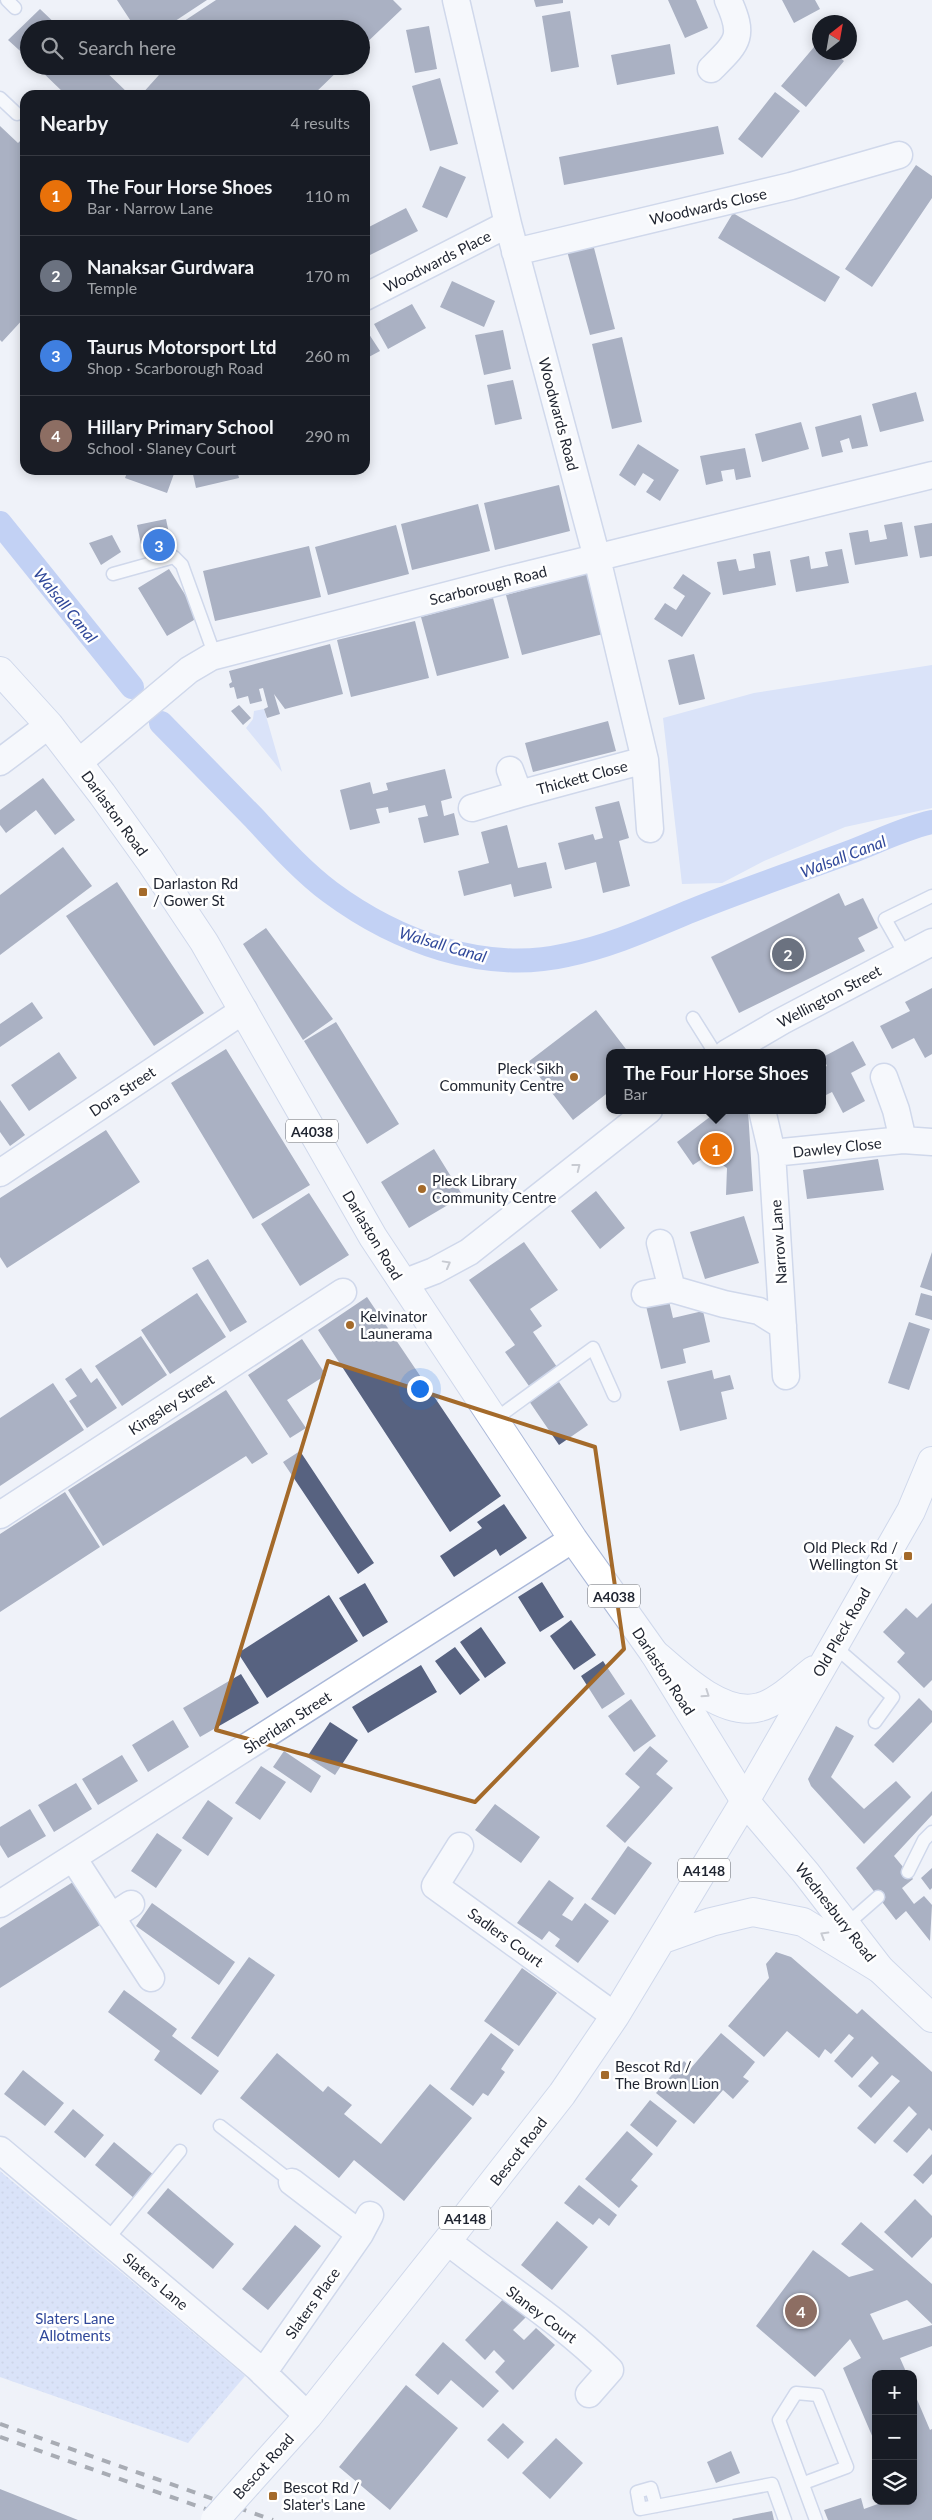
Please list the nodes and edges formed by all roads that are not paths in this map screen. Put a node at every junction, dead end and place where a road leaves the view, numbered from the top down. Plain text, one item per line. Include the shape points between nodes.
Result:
1 (456, 0) edge
2 (728, 0) edge
3 (711, 69) dead end
4 (0, 98) edge
5 (17, 114) dead end
6 (899, 155) dead end
7 (508, 224) junction
8 (516, 252) junction
9 (370, 294) edge
10 (932, 475) edge
11 (597, 558) junction
12 (113, 574) dead end
13 (215, 656) junction
14 (0, 671) edge
15 (49, 725) junction
16 (645, 760) junction
17 (0, 762) edge
18 (78, 763) junction
19 (510, 770) dead end
20 (519, 794) junction
21 (472, 808) dead end
22 (650, 829) dead end
23 (932, 896) edge
24 (932, 942) edge
25 (906, 956) junction
26 (244, 1010) junction
27 (693, 1018) dead end
28 (712, 1049) edge
29 (741, 1049) edge
30 (884, 1077) dead end
31 (645, 1114) edge
32 (763, 1114) edge
33 (902, 1140) junction
34 (932, 1142) edge
35 (772, 1153) junction
36 (0, 1173) edge
37 (660, 1243) dead end
38 (403, 1283) junction
39 (672, 1289) junction
40 (343, 1292) dead end
41 (645, 1294) dead end
42 (783, 1326) junction
43 (786, 1376) dead end
44 (614, 1395) dead end
45 (494, 1420) junction
46 (932, 1461) edge
47 (0, 1515) edge
48 (573, 1540) junction
49 (654, 1653) junction
50 (830, 1654) junction
51 (875, 1722) dead end
52 (745, 1801) junction
53 (932, 1832) edge
54 (460, 1846) dead end
55 (73, 1858) junction
56 (908, 1872) dead end
57 (878, 1897) dead end
58 (0, 1904) edge
59 (846, 1925) junction
60 (663, 1939) junction
61 (880, 1969) junction
62 (151, 1978) dead end
63 (615, 2016) junction
64 (932, 2018) edge
65 (220, 2126) dead end
66 (0, 2150) edge
67 (180, 2151) dead end
68 (292, 2182) joint
69 (107, 2240) junction
70 (447, 2241) junction
71 (263, 2373) junction
72 (589, 2394) dead end
73 (308, 2416) junction
74 (804, 2482) junction
75 (656, 2506) dead end
76 (214, 2520) edge
77 (785, 2520) edge
78 (816, 2520) edge

1 - 7 street, Woodwards Road
2 - 3 street via 738,37 732,48
4 - 5 lane
6 - 8 street, Woodwards Close via 791,186
7 - 8 street, Woodwards Road
7 - 9 street, Woodwards Place
8 - 11 street, Woodwards Road
10 - 11 street, Scarborough Road
11 - 13 street, Scarborough Road
11 - 16 street, Woodwards Road
12 - 13 lane via 174,557 182,565
13 - 18 street, Scarborough Road via 189,670
14 - 15 main road, Darlaston Road / A4038
15 - 17 street
15 - 18 main road, Darlaston Road / A4038
16 - 20 street, Thickett Close
16 - 22 street, Woodwards Road
18 - 26 main road, Darlaston Road / A4038 via 156,869
19 - 20 street, Thickett Close
20 - 21 street, Thickett Close
23 - 25 lane via 885,920
24 - 25 street, Wellington Street
25 - 29 street, Wellington Street
26 - 36 street, Dora Street
26 - 38 main road, Darlaston Road / A4038 via 373,1237
27 - 28 lane
30 - 33 street, Dawley Close
38 -> 31 street via 469,1252
32 - 35 street, Narrow Lane
33 - 34 street, Dawley Close
33 - 35 street, Dawley Close
35 - 42 street, Narrow Lane
37 - 39 street
38 - 45 main road, Darlaston Road / A4038
39 - 41 street
39 - 42 street via 759,1311
40 - 47 street, Kingsley Street
42 - 43 street, Narrow Lane
44 - 45 lane via 593,1348
45 - 48 main road, Darlaston Road / A4038
46 - 50 main road, Old Pleck Road / A4148 via 911,1511
48 - 49 main road, Darlaston Road / A4038
48 - 55 street, Sheridan Street
49 -> 50 main road via 713,1699 745,1708 760,1708 771,1703
49 - 52 main road, Darlaston Road / A4038
50 - 51 lane via 893,1697
50 - 52 main road, Old Pleck Road / A4148
52 - 59 main road, Wednesbury Road
52 - 60 main road, Bescot Road / A4148
53 - 56 lane via 924,1840
54 - 63 street, Sadlers Court via 435,1886
55 - 58 street, Sheridan Street
55 - 62 street via 121,1911
57 - 59 lane
59 - 61 main road, Wednesbury Road
61 -> 60 main road via 803,1922 753,1912
60 - 63 main road, Bescot Road / A4148
61 - 64 main road, Wednesbury Road
63 - 70 main road, Bescot Road / A4148 via 562,2094
65 - 68 lane
66 - 69 street, Slaters Lane
67 - 69 lane
68 - 71 street, Slaters Place via 365,2224
69 - 71 street, Slaters Lane
70 - 72 street, Slaney Court via 565,2328 610,2370
70 - 73 main road, Bescot Road / A4148
71 - 73 street, Slaters Lane
73 - 76 main road, Bescot Road / A4148, bridge
74 - 74 lane via 779,2420 796,2393 818,2395 847,2467
74 - 78 lane
75 - 77 lane via 772,2484

